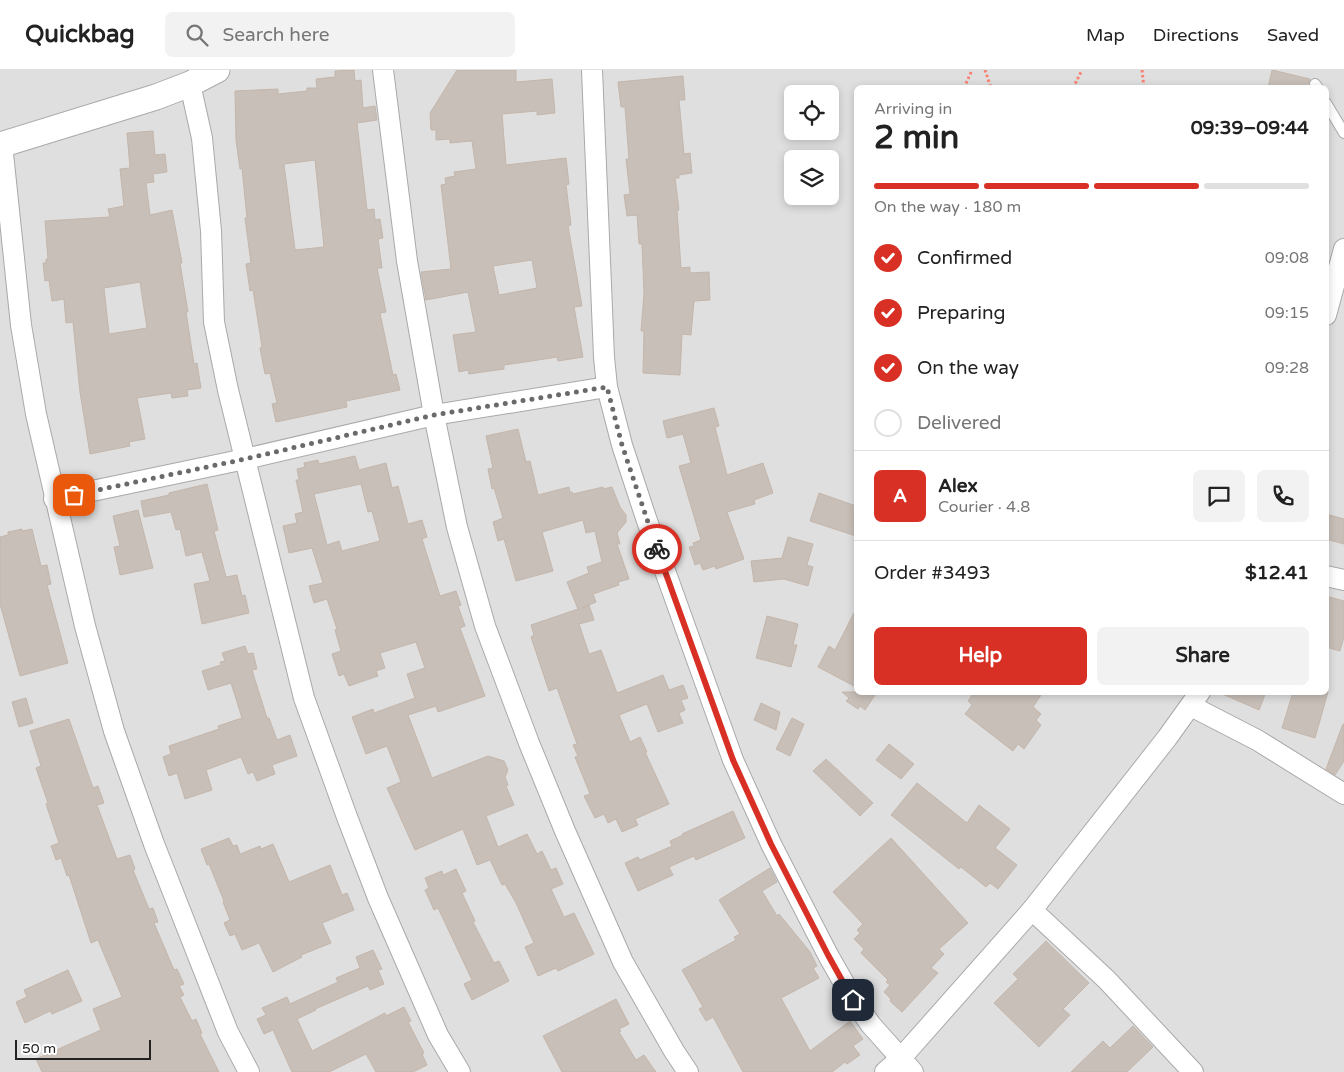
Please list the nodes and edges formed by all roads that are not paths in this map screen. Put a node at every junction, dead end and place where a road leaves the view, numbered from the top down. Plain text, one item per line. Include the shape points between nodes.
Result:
1 (217, 70) edge
2 (383, 70) edge
3 (592, 70) edge
4 (190, 84) junction
5 (1329, 108) edge
6 (1344, 133) edge
7 (1, 145) edge
8 (1344, 249) edge
9 (1329, 304) edge
10 (607, 387) junction
11 (434, 415) junction
12 (245, 459) junction
13 (54, 499) junction
14 (1329, 577) edge
15 (1344, 580) edge
16 (1196, 699) edge
17 (1344, 794) edge
18 (1032, 910) junction
19 (907, 1065) edge
20 (249, 1072) edge
21 (460, 1072) edge
22 (688, 1072) edge
23 (885, 1072) edge
24 (1193, 1072) edge

1 - 4 street
2 - 11 street via 407,261
3 - 10 street
4 - 7 street via 156,98
4 - 12 street via 202,138 211,231 214,322
5 - 6 lane
7 - 13 street via 21,325
8 - 9 street
10 - 11 street
10 - 19 street via 646,518 733,760 771,844 853,1000
11 - 12 street
11 - 22 street via 457,527 485,626 529,743 623,962
12 - 13 street
12 - 21 street via 304,698 378,898 438,1035
13 - 20 street via 84,626 114,731 228,1032
14 - 15 street
16 - 17 street
16 - 18 street
18 - 19 street
18 - 24 street via 1108,980
19 - 23 street

